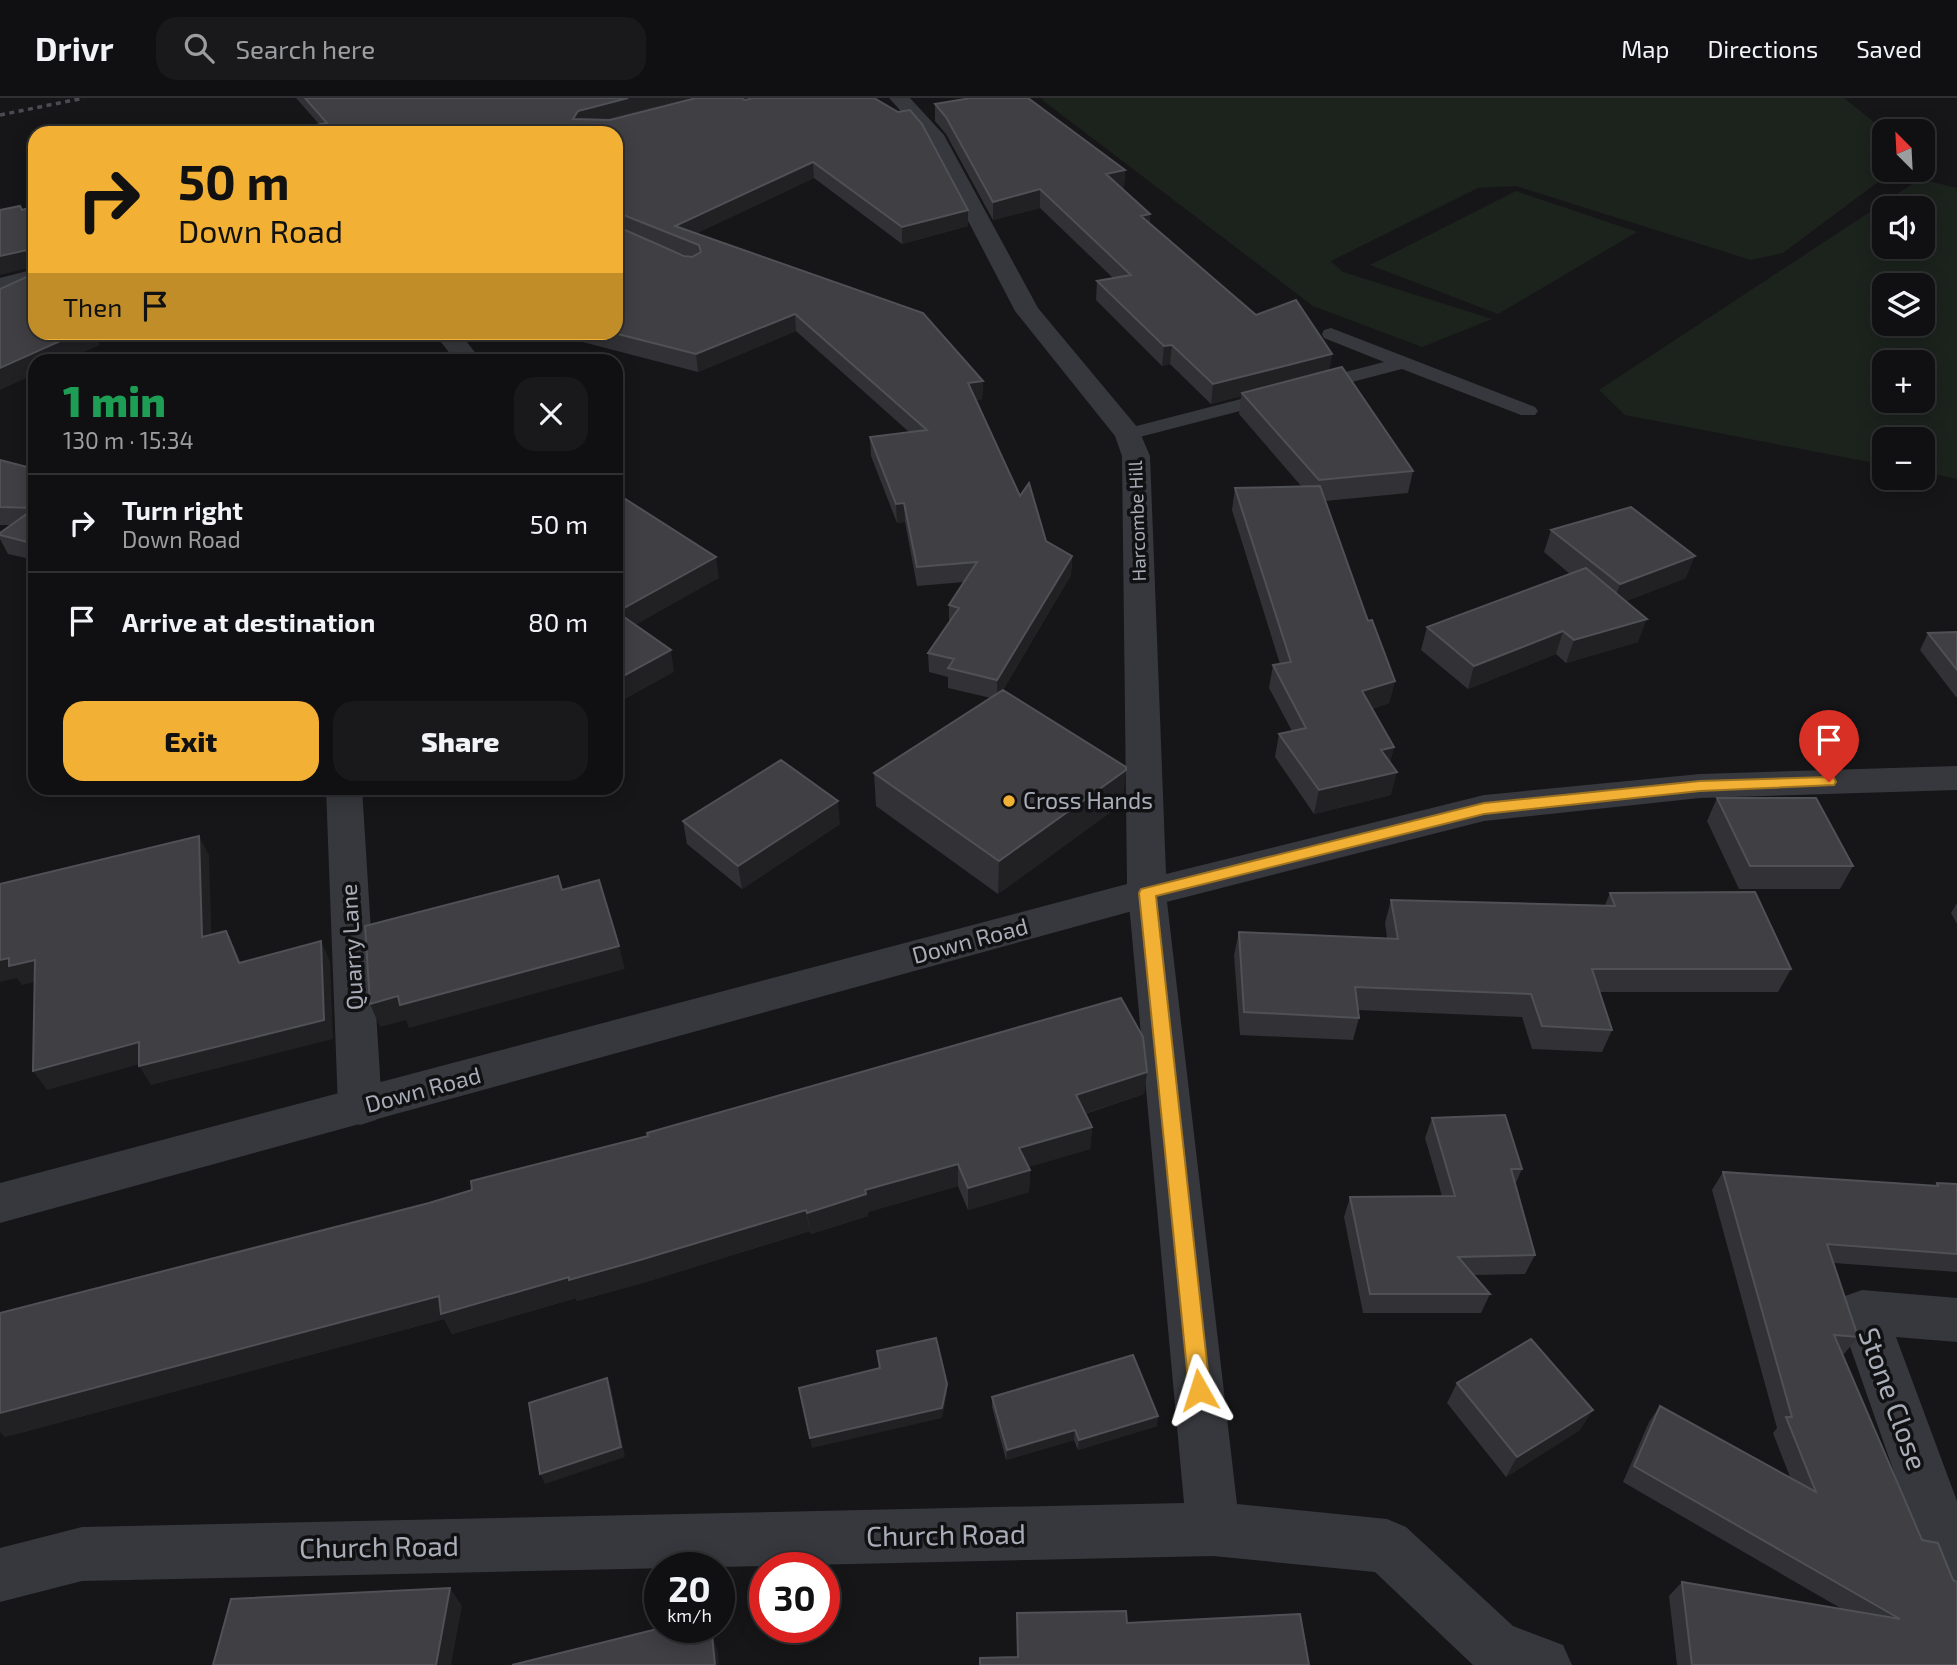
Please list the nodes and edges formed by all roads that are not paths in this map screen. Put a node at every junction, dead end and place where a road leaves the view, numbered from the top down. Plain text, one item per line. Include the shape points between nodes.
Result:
1 (899, 98) edge
2 (28, 278) edge
3 (0, 285) edge
4 (1331, 334) dead end
5 (452, 340) edge
6 (463, 354) edge
7 (1405, 362) junction
8 (1528, 411) dead end
9 (1128, 434) junction
10 (1957, 778) edge
11 (344, 795) edge
12 (1147, 893) junction
13 (360, 1107) junction
14 (0, 1203) edge
15 (1957, 1320) edge
16 (1213, 1529) junction
17 (0, 1575) edge
18 (1957, 1575) edge
19 (1544, 1665) edge

1 - 9 street, Harcombe Hill via 934,135 1027,311
2 - 3 street
4 - 7 lane
5 - 6 street
7 - 8 lane
7 - 9 lane
9 - 12 street, Harcombe Hill via 1136,456
10 - 12 street, Down Road via 1700,786 1484,808
11 - 13 street, Quarry Lane
12 - 13 street, Down Road
12 - 16 street
13 - 14 street, Down Road
15 - 18 street, Stone Close via 1862,1312
16 - 17 street, Church Road via 82,1554
16 - 19 street, Church Road via 1387,1546 1495,1647

